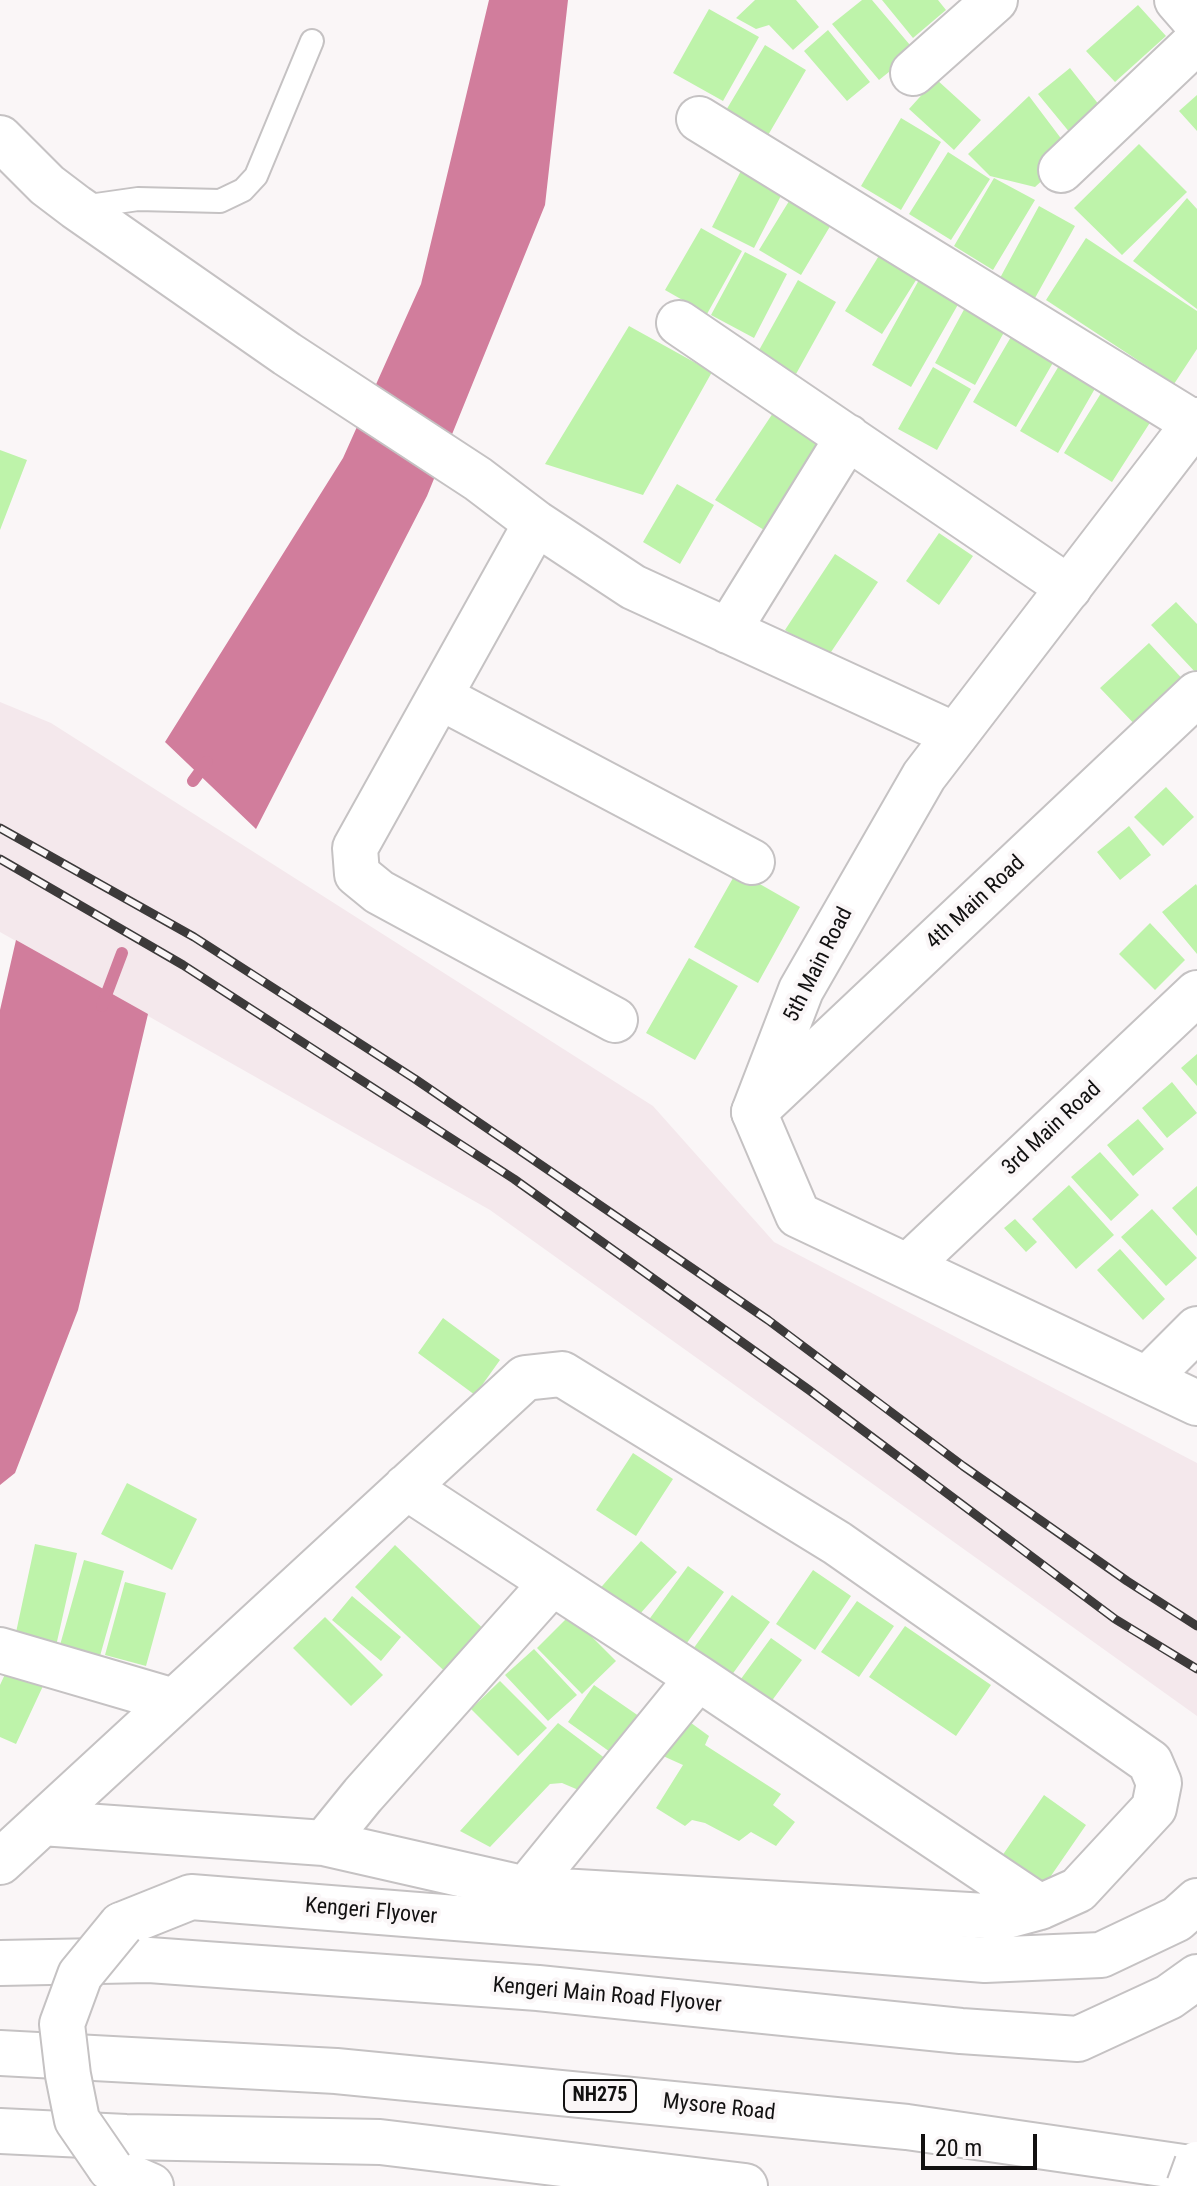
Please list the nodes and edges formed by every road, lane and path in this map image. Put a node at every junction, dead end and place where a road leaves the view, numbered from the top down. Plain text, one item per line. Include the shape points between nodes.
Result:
1 (995, 0) edge
2 (1177, 0) edge
3 (1197, 23) edge
4 (312, 41) dead end
5 (1197, 41) edge
6 (913, 73) dead end
7 (699, 119) dead end
8 (0, 138) edge
9 (1061, 170) dead end
10 (76, 207) junction
11 (679, 323) dead end
12 (1196, 421) edge
13 (848, 437) junction
14 (536, 523) junction
15 (1069, 588) junction
16 (728, 631) junction
17 (1197, 694) edge
18 (440, 697) junction
19 (955, 735) junction
20 (752, 862) dead end
21 (1197, 993) edge
22 (615, 1020) dead end
23 (754, 1112) junction
24 (908, 1266) junction
25 (1197, 1329) edge
26 (1147, 1379) junction
27 (1197, 1403) edge
28 (406, 1487) junction
29 (552, 1583) junction
30 (0, 1650) edge
31 (698, 1678) junction
32 (174, 1701) junction
33 (42, 1823) junction
34 (324, 1843) junction
35 (0, 1862) edge
36 (526, 1889) junction
37 (1040, 1907) junction
38 (1187, 1910) edge
39 (0, 1963) edge
40 (1197, 1977) edge
41 (0, 2053) edge
42 (0, 2131) edge
43 (1197, 2166) edge
44 (151, 2186) edge
45 (745, 2186) edge
46 (1189, 2186) edge

1 - 6 main road
2 - 3 main road
4 - 10 lane via 256,176 243,190 220,201 138,199
5 - 9 main road
7 - 12 main road
8 - 10 main road
10 - 14 main road
11 - 13 main road
12 - 15 main road, 5th Main Road
13 - 15 main road
13 - 16 main road
14 - 16 main road via 633,587
14 - 18 main road
15 - 19 main road, 5th Main Road
16 - 19 main road
17 - 23 main road, 4th Main Road
18 - 20 main road
18 - 22 main road via 355,848 357,874 379,892
19 - 23 main road, 5th Main Road via 924,776 801,990
21 - 24 main road, 3rd Main Road
23 - 24 main road via 798,1215
24 - 26 main road
25 - 26 main road
26 - 27 main road
28 - 29 main road
28 - 32 main road
28 - 37 main road via 525,1378 562,1374 837,1543 1150,1762 1159,1783 1154,1808 1078,1890
29 - 31 main road
29 - 34 main road
30 - 32 main road
31 - 36 main road
31 - 37 main road
32 - 33 main road
33 - 34 main road
33 - 35 main road
34 - 36 main road
36 - 37 main road via 1003,1917
38 - 44 main road, Kengeri Flyover, bridge via 1101,1955 985,1960 191,1897 121,1925 80,1975 62,2024 77,2120 110,2168
39 - 40 main road, Kengeri Main Road Flyover via 149,1960 538,1988 1078,2039 1169,1997
41 - 43 main road, Mysore Road / NH275 via 367,2074 907,2127
42 - 45 main road via 380,2142
43 - 46 main road, bridge

